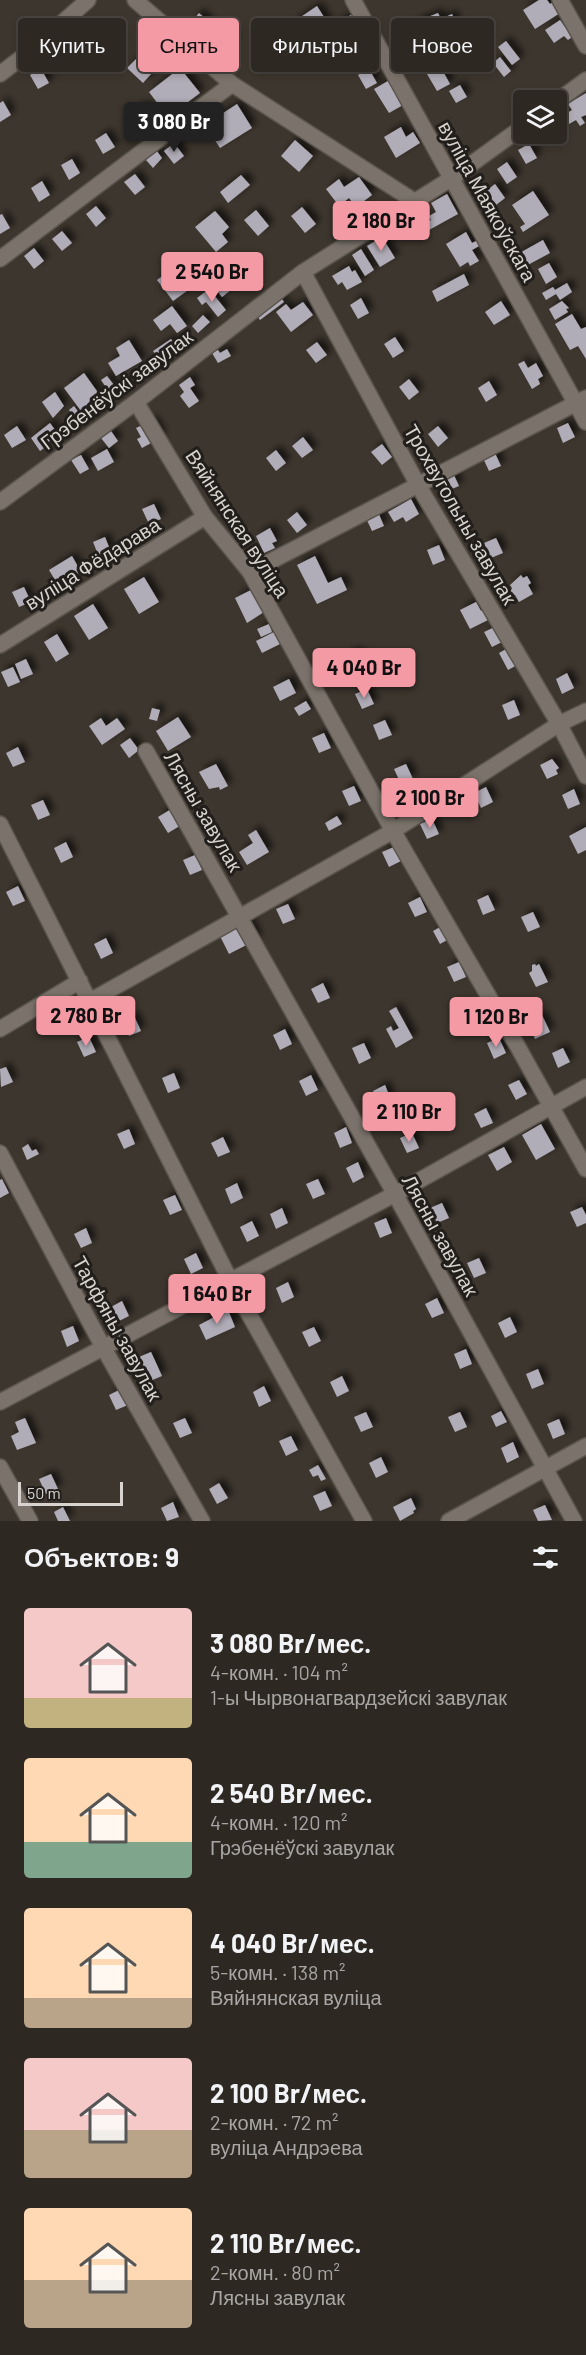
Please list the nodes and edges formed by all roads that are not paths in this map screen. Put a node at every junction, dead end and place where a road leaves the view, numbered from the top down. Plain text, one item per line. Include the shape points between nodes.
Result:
1 (88, 0) edge
2 (135, 0) edge
3 (353, 0) edge
4 (560, 0) edge
5 (586, 46) edge
6 (0, 74) edge
7 (586, 80) edge
8 (232, 84) junction
9 (567, 94) edge
10 (513, 134) edge
11 (452, 177) junction
12 (414, 201) junction
13 (0, 259) edge
14 (303, 272) junction
15 (580, 400) edge
16 (136, 402) junction
17 (586, 422) edge
18 (418, 485) junction
19 (0, 502) edge
20 (205, 517) junction
21 (250, 572) junction
22 (0, 645) edge
23 (586, 711) edge
24 (559, 724) junction
25 (146, 752) dead end
26 (586, 776) edge
27 (0, 824) edge
28 (393, 831) junction
29 (240, 917) junction
30 (80, 981) junction
31 (90, 1001) junction
32 (0, 1029) edge
33 (586, 1087) edge
34 (551, 1105) junction
35 (0, 1153) edge
36 (586, 1168) edge
37 (395, 1194) junction
38 (230, 1280) junction
39 (103, 1347) junction
40 (0, 1402) edge
41 (586, 1446) edge
42 (0, 1467) edge
43 (545, 1467) junction
44 (30, 1521) edge
45 (202, 1521) edge
46 (364, 1521) edge
47 (449, 1521) edge
48 (574, 1521) edge

1 - 6 street
2 - 8 street
3 - 11 street, вуліца Маякоўскага
4 - 5 street
7 - 9 street
8 - 12 street
8 - 13 street
10 - 11 street, Грэбенёўскі завулак
11 - 12 street, Грэбенёўскі завулак
11 - 15 street, вуліца Маякоўскага
12 - 14 street, Грэбенёўскі завулак
14 - 16 street, Грэбенёўскі завулак
14 - 18 street, Трохвугольны завулак
15 - 17 street, вуліца Маякоўскага
15 - 18 street
16 - 19 street, Грэбенёўскі завулак
16 - 20 street, Вяйнянская вуліца
18 - 21 street
18 - 24 street, Трохвугольны завулак
20 - 21 street, Вяйнянская вуліца
20 - 22 street, вуліца Фёдарава
21 - 28 street, Вяйнянская вуліца
23 - 24 street
24 - 26 street, Трохвугольны завулак
24 - 28 street
25 - 29 street, Лясны завулак
27 - 30 street
28 - 29 street
28 - 34 street, Вяйнянская вуліца
29 - 31 street
29 - 37 street, Лясны завулак
30 - 31 street
30 - 32 street
31 - 38 street
33 - 34 street
34 - 36 street, Вяйнянская вуліца
34 - 37 street
35 - 39 street, Тарфяны завулак
37 - 38 street
37 - 43 street, Лясны завулак
38 - 39 street
38 - 46 street
39 - 40 street
39 - 45 street, Тарфяны завулак
41 - 43 street
42 - 44 street
43 - 47 street
43 - 48 street, Лясны завулак

